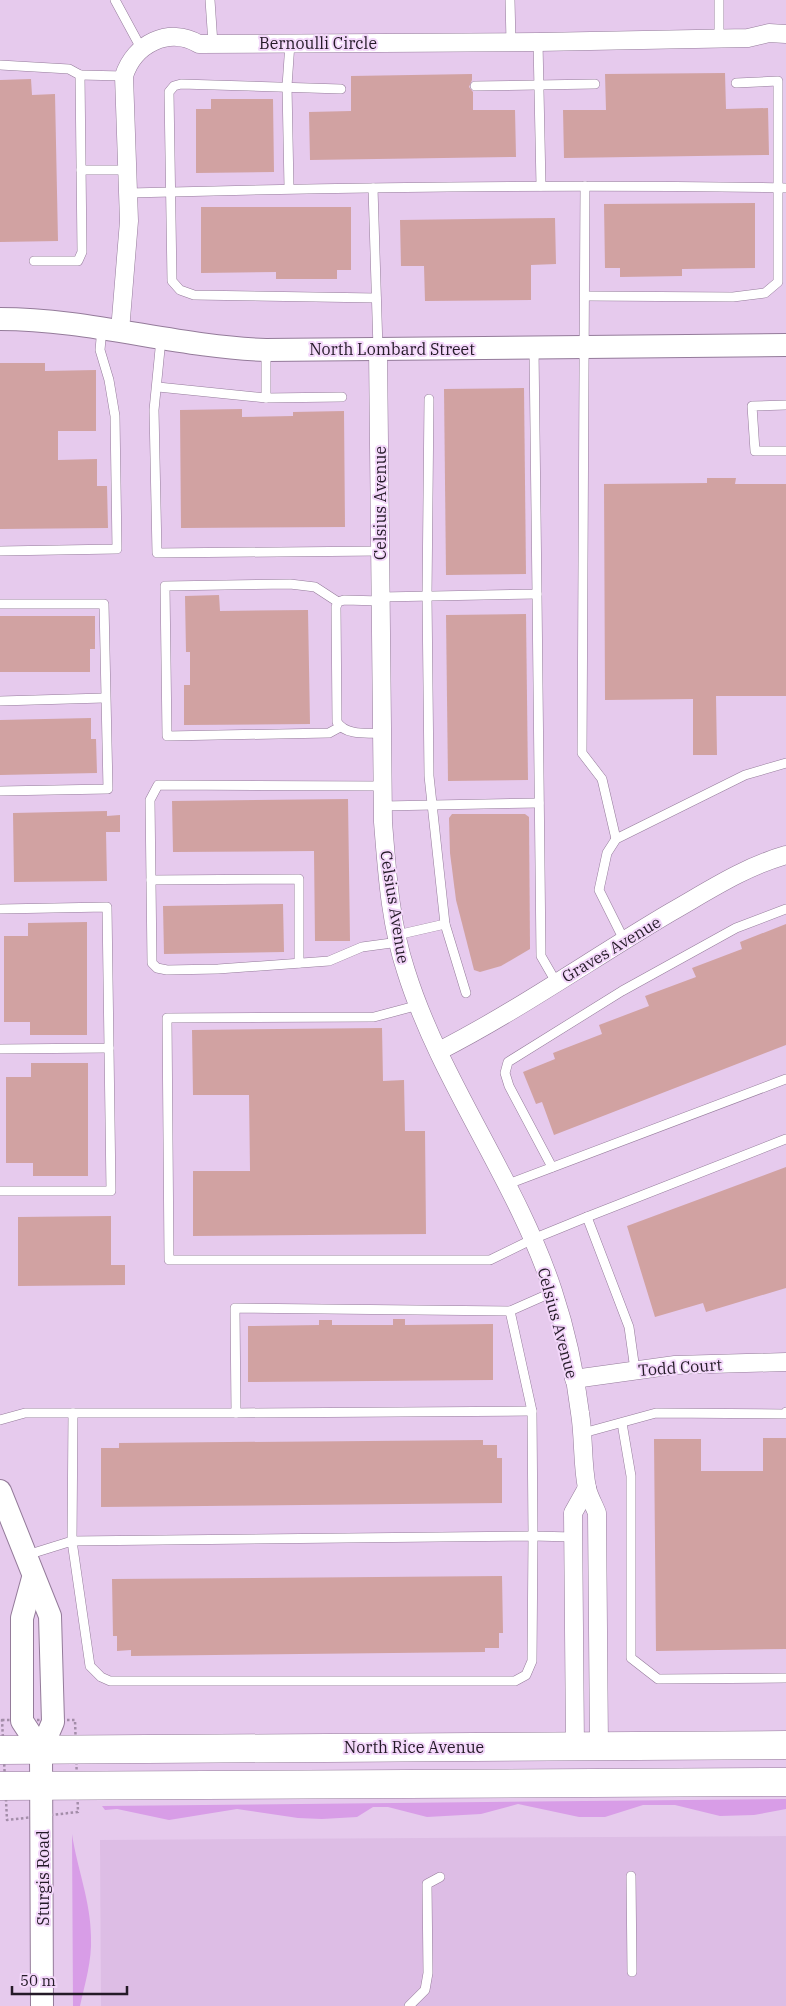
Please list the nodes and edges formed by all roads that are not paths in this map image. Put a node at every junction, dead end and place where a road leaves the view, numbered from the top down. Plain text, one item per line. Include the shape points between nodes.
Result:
1 (115, 0) edge
2 (210, 0) edge
3 (510, 0) edge
4 (719, 0) edge
5 (786, 34) edge
6 (719, 38) junction
7 (511, 42) junction
8 (538, 42) junction
9 (290, 43) junction
10 (213, 44) junction
11 (141, 48) junction
12 (0, 65) edge
13 (80, 75) junction
14 (124, 76) junction
15 (736, 83) dead end
16 (595, 84) dead end
17 (539, 85) junction
18 (287, 86) junction
19 (475, 86) dead end
20 (341, 89) dead end
21 (81, 170) junction
22 (128, 170) junction
23 (541, 186) junction
24 (585, 186) junction
25 (289, 188) junction
26 (373, 188) junction
27 (781, 188) edge
28 (170, 192) junction
29 (128, 193) junction
30 (34, 261) dead end
31 (586, 296) junction
32 (376, 298) junction
33 (0, 319) edge
34 (111, 329) junction
35 (161, 338) junction
36 (786, 345) edge
37 (534, 348) junction
38 (585, 348) junction
39 (378, 349) junction
40 (266, 350) junction
41 (158, 387) junction
42 (342, 397) dead end
43 (266, 398) junction
44 (429, 399) dead end
45 (786, 405) edge
46 (786, 451) edge
47 (0, 551) edge
48 (380, 551) junction
49 (537, 594) junction
50 (427, 596) junction
51 (381, 599) junction
52 (338, 602) junction
53 (0, 604) edge
54 (104, 698) junction
55 (0, 701) edge
56 (340, 727) junction
57 (382, 733) junction
58 (786, 763) edge
59 (382, 786) junction
60 (0, 791) edge
61 (540, 803) junction
62 (432, 805) junction
63 (382, 806) junction
64 (616, 839) junction
65 (786, 855) edge
66 (151, 880) junction
67 (0, 909) edge
68 (786, 909) edge
69 (445, 924) junction
70 (398, 939) junction
71 (624, 940) junction
72 (299, 963) junction
73 (556, 982) junction
74 (466, 994) dead end
75 (419, 1004) junction
76 (109, 1048) junction
77 (0, 1049) edge
78 (439, 1051) junction
79 (786, 1079) edge
80 (786, 1139) edge
81 (552, 1167) junction
82 (508, 1184) junction
83 (0, 1191) edge
84 (587, 1217) junction
85 (533, 1239) junction
86 (553, 1292) junction
87 (510, 1311) junction
88 (786, 1362) edge
89 (635, 1370) junction
90 (574, 1378) junction
91 (532, 1411) junction
92 (236, 1412) junction
93 (786, 1412) edge
94 (73, 1414) junction
95 (0, 1420) edge
96 (622, 1423) junction
97 (583, 1433) junction
98 (587, 1488) junction
99 (1, 1497) edge
100 (533, 1536) junction
101 (573, 1537) junction
102 (72, 1541) junction
103 (27, 1555) junction
104 (34, 1578) junction
105 (786, 1678) edge
106 (786, 1745) edge
107 (587, 1746) junction
108 (0, 1750) edge
109 (41, 1750) junction
110 (786, 1782) edge
111 (427, 1784) junction
112 (0, 1786) edge
113 (43, 1786) junction
114 (631, 1876) dead end
115 (440, 1877) dead end
116 (632, 1972) dead end
117 (42, 2006) edge
118 (409, 2006) edge

1 - 11 lane
2 - 10 lane
3 - 7 lane
4 - 6 lane
5 - 6 street, Bernoulli Circle
6 - 8 street, Bernoulli Circle
7 - 8 street, Bernoulli Circle
7 - 9 street, Bernoulli Circle
8 - 17 lane
9 - 10 street, Bernoulli Circle
9 - 18 lane
10 - 11 street, Bernoulli Circle via 167,37
11 - 14 street via 132,58
12 - 13 lane via 69,68
13 - 14 lane
13 - 21 lane
14 - 22 street
15 - 27 lane via 778,81
16 - 17 lane
17 - 19 lane
17 - 23 lane
18 - 20 lane
18 - 25 lane
18 - 28 lane via 174,86 168,92
21 - 22 lane
21 - 30 lane via 82,252 78,260
22 - 29 street
23 - 24 lane
23 - 26 lane
24 - 27 lane
24 - 31 lane
25 - 26 lane
25 - 28 lane
26 - 32 lane
27 - 31 lane via 778,282 765,293 734,297
28 - 29 lane
28 - 32 lane via 172,281 180,290 194,295
29 - 34 street via 129,221
31 - 38 lane
32 - 39 lane
33 - 34 street, North Lombard Street
34 - 35 street, North Lombard Street
34 - 47 lane via 100,350 115,416 117,549
35 - 40 street, North Lombard Street
35 - 41 lane
36 - 38 street, North Lombard Street
37 - 38 street, North Lombard Street
37 - 39 street, North Lombard Street
37 - 49 lane
38 - 64 lane via 582,753 602,779
39 - 40 street, North Lombard Street
39 - 48 street, Celsius Avenue
40 - 43 lane
41 - 43 lane
41 - 48 lane via 154,410 157,553
42 - 43 lane
44 - 50 lane
45 - 46 lane via 752,406 755,451
48 - 51 street, Celsius Avenue
49 - 50 lane
49 - 61 lane
50 - 51 lane
50 - 62 lane
51 - 52 lane
51 - 57 street, Celsius Avenue
52 - 56 lane via 337,722
52 - 56 lane via 315,587 290,584 165,586 168,736 329,733
53 - 54 lane via 104,604
54 - 55 lane
54 - 60 lane via 108,789
56 - 57 lane via 356,733
57 - 59 street, Celsius Avenue
58 - 64 lane via 745,775
59 - 63 street, Celsius Avenue
59 - 66 lane via 158,785 150,800
61 - 62 lane
61 - 73 lane via 541,956
62 - 63 lane
62 - 69 lane
63 - 70 street, Celsius Avenue via 386,871
64 - 71 lane via 607,853 599,890
65 - 71 street, Graves Avenue via 734,875
66 - 72 lane via 299,879
66 - 72 lane via 152,963 157,968 218,969
67 - 76 lane via 107,907
68 - 81 lane via 736,928 622,991 508,1062 509,1086
69 - 70 lane
69 - 74 lane
70 - 72 lane via 362,947 329,961
70 - 75 street, Celsius Avenue
71 - 73 street, Graves Avenue
73 - 78 street, Graves Avenue
75 - 78 street, Celsius Avenue
75 - 85 lane via 374,1017 167,1018 169,1260 490,1260
76 - 77 lane
76 - 83 lane via 111,1191
78 - 82 street, Celsius Avenue
79 - 81 lane
80 - 84 lane
81 - 82 lane
82 - 85 street, Celsius Avenue
84 - 85 lane
84 - 89 lane via 629,1327
85 - 86 street, Celsius Avenue
86 - 87 lane
86 - 90 street, Celsius Avenue
87 - 91 lane
87 - 92 lane via 235,1308
88 - 89 street, Todd Court
89 - 90 street, Todd Court
90 - 97 street, Celsius Avenue
91 - 92 lane
91 - 100 lane
92 - 94 lane
93 - 96 lane via 656,1413
94 - 95 lane via 25,1413
94 - 102 lane
96 - 97 lane
96 - 105 lane via 631,1476 631,1658 658,1679
97 - 98 street, Celsius Avenue
98 - 101 street via 573,1513
98 - 107 street, Celsius Avenue via 597,1513
99 - 103 street, Sturgis Road
100 - 101 lane
100 - 102 lane
100 - 102 lane via 532,1661 526,1675 514,1681 110,1681 90,1666
101 - 107 street
102 - 103 lane
103 - 104 street, Sturgis Road
104 - 109 street, Sturgis Road via 50,1616 52,1640 53,1722
104 - 109 street via 22,1618 22,1721
106 - 107 highway, North Rice Avenue
107 - 109 highway, North Rice Avenue
107 - 111 highway via 597,1756 587,1765 450,1767
108 - 109 highway, North Rice Avenue
109 - 113 street, Sturgis Road
110 - 111 highway
111 - 113 highway
112 - 113 highway
113 - 117 street, Sturgis Road
114 - 116 lane
115 - 118 lane via 427,1884 429,1960 425,1990

